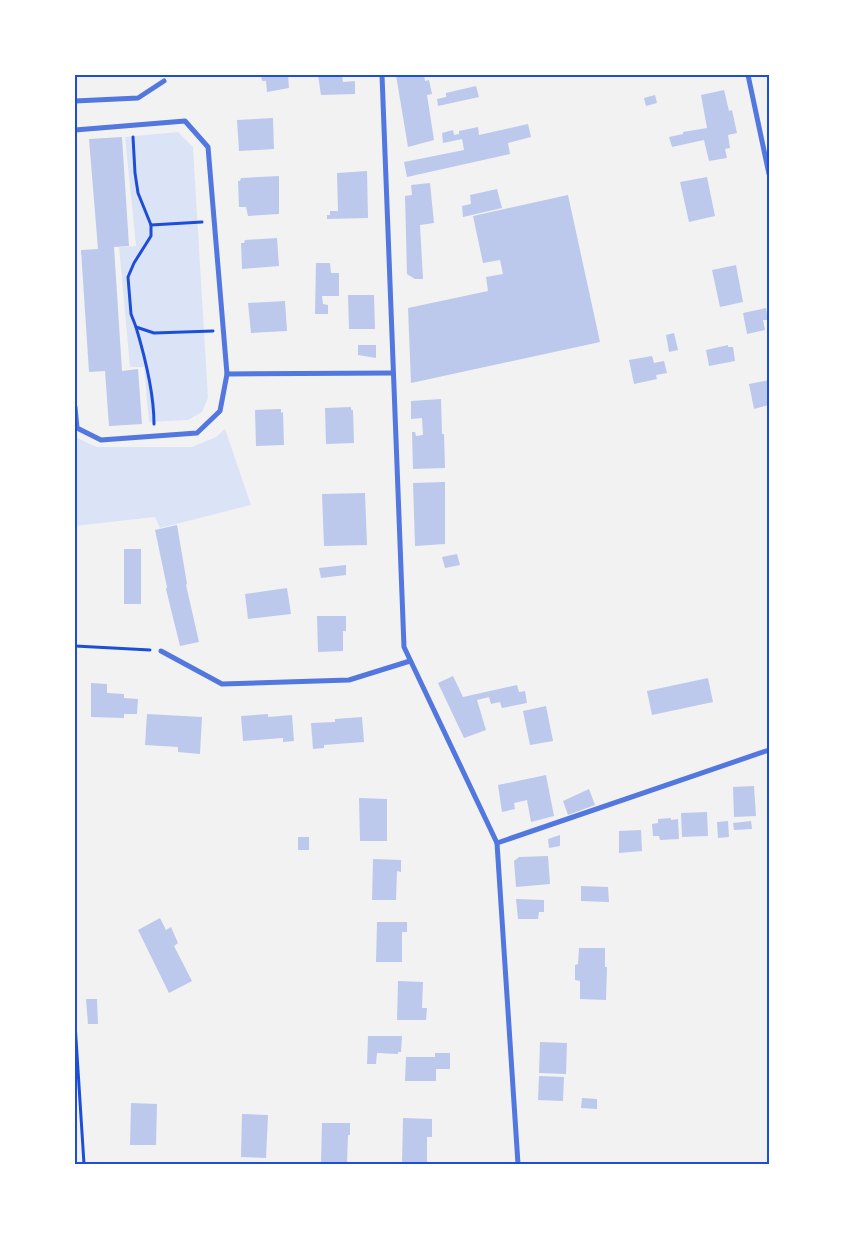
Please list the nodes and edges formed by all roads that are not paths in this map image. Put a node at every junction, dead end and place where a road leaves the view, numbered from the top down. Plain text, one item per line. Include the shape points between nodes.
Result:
1 (382, 75) edge
2 (748, 75) edge
3 (164, 81) dead end
4 (75, 101) edge
5 (75, 130) edge
6 (769, 174) edge
7 (393, 373) junction
8 (227, 374) junction
9 (75, 407) edge
10 (161, 651) road end
11 (410, 661) junction
12 (769, 750) edge
13 (497, 842) junction
14 (518, 1164) edge

1 - 7 street
2 - 6 street
3 - 4 street via 138,98
5 - 8 street via 185,121 208,147
7 - 8 street
7 - 11 street via 404,647
8 - 9 street via 220,411 197,433 101,440 77,428
10 - 11 street via 222,684 349,680
11 - 13 street
12 - 13 street
13 - 14 street

